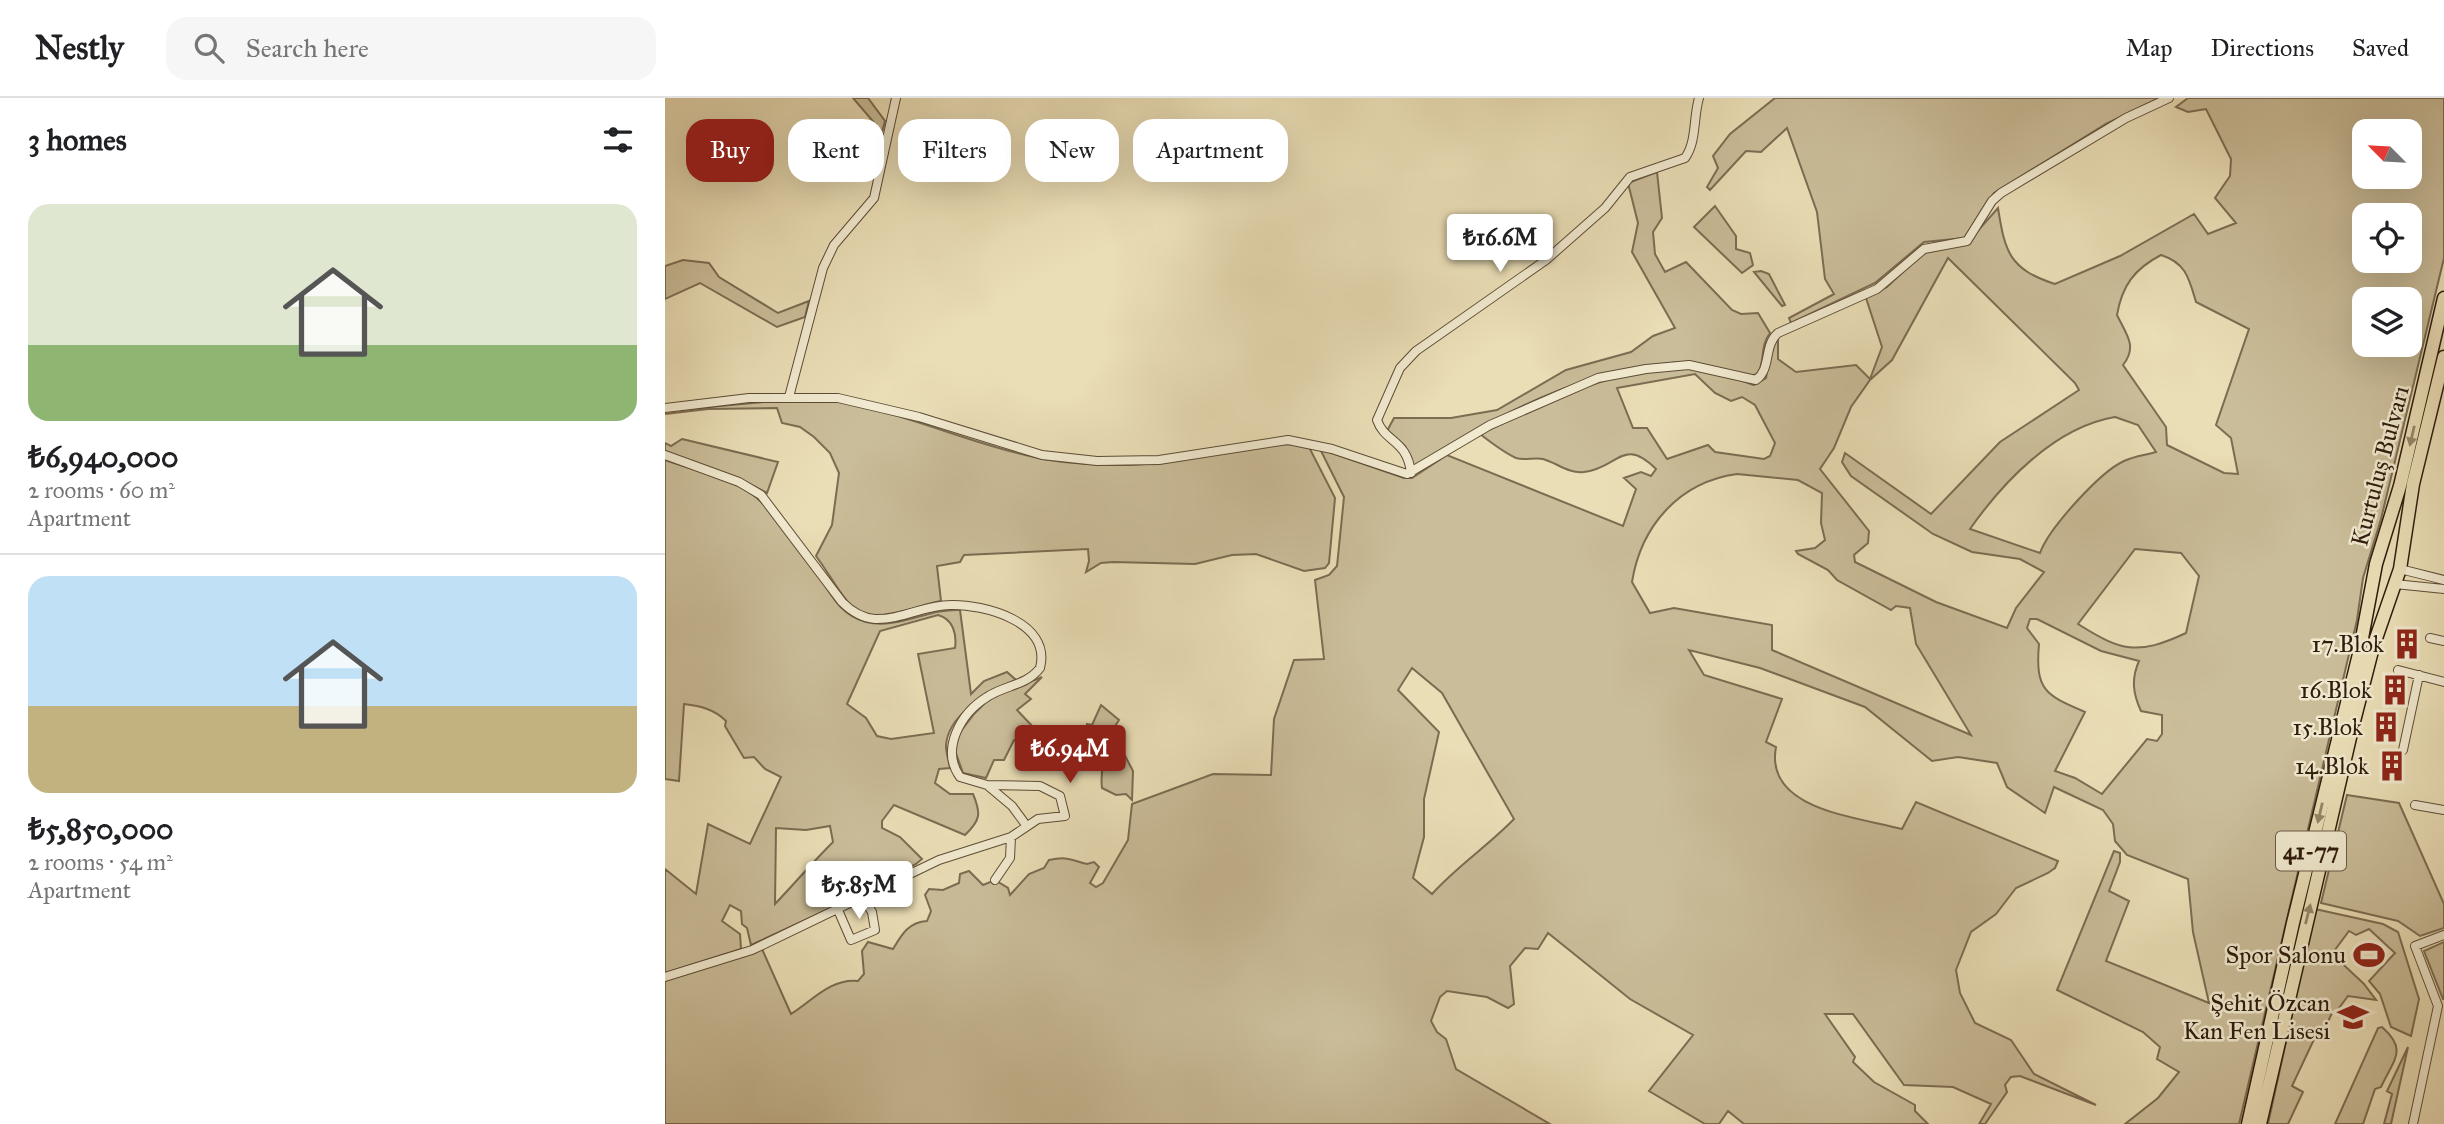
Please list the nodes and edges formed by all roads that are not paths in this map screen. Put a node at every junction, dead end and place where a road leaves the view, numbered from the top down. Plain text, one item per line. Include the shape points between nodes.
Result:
1 (896, 98) edge
2 (1699, 98) edge
3 (2169, 98) edge
4 (2444, 298) edge
5 (2443, 362) edge
6 (789, 397) junction
7 (665, 408) edge
8 (665, 455) edge
9 (1411, 473) junction
10 (2376, 564) junction
11 (2400, 569) junction
12 (2373, 579) junction
13 (2444, 580) edge
14 (2395, 584) junction
15 (2444, 589) edge
16 (2430, 638) dead end
17 (2444, 641) edge
18 (2398, 670) dead end
19 (2419, 675) junction
20 (2444, 681) edge
21 (2403, 750) dead end
22 (987, 785) junction
23 (2415, 805) dead end
24 (2444, 810) edge
25 (1026, 825) junction
26 (1011, 837) junction
27 (995, 880) dead end
28 (863, 898) junction
29 (838, 910) junction
30 (2444, 935) edge
31 (665, 977) edge
32 (2441, 1005) edge
33 (2248, 1124) edge
34 (2260, 1124) edge
35 (2413, 1124) edge

1 - 6 street via 874,198 834,245 823,268
2 - 9 street via 1693,143 1685,158 1630,177 1605,208 1546,260 1426,342 1404,363 1377,420 1406,452
3 - 9 street via 2126,118 2001,192 1967,241 1924,248 1877,289 1778,333 1768,346 1765,369 1756,380 1689,365 1598,378 1490,425
4 -> 10 highway, Kurtuluş Bulvarı via 2400,486
5 - 11 highway, Kurtuluş Bulvarı via 2413,484
6 - 7 street
6 - 9 street via 838,398 921,418 1019,450 1074,459 1159,460 1288,440
8 - 22 street via 761,495 852,611 868,618 886,618 964,605 1006,616 1029,630 1041,650 1040,668 1027,681 983,699 952,741 957,774
10 - 11 highway
10 - 12 highway
11 - 13 street
11 - 14 highway
12 - 14 highway
12 -> 33 highway, Kurtuluş Bulvarı / 41-77
14 - 15 street
34 -> 14 highway, 41-77 via 2352,729
16 - 17 street
18 - 19 street
19 - 20 street
19 - 21 street
22 - 25 street
22 - 25 street via 1040,786 1060,796 1065,816 1047,816
23 - 24 street
25 - 26 street
26 - 27 street via 1010,858
26 - 28 street via 939,860
28 - 29 street
28 - 29 street via 872,912 875,930 851,940
29 - 31 street via 752,950
30 - 32 street via 2415,946
32 - 35 street

